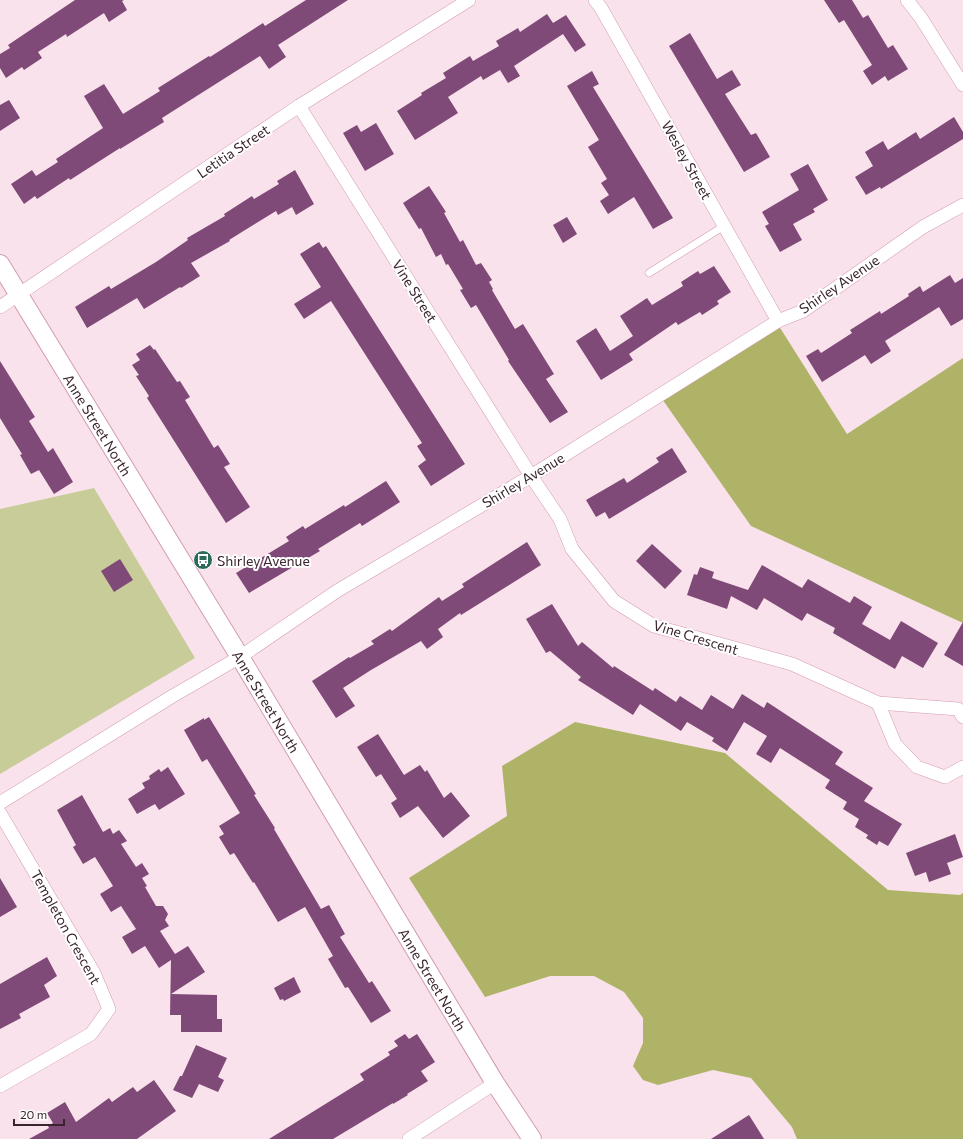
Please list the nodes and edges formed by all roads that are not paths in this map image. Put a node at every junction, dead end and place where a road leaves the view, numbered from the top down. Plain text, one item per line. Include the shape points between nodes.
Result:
1 (469, 0) edge
2 (595, 0) edge
3 (907, 0) edge
4 (963, 85) edge
5 (299, 106) junction
6 (963, 205) edge
7 (724, 226) junction
8 (0, 264) edge
9 (649, 273) dead end
10 (18, 294) junction
11 (0, 307) edge
12 (778, 321) junction
13 (531, 476) junction
14 (240, 657) junction
15 (878, 703) junction
16 (963, 716) edge
17 (963, 767) edge
18 (0, 803) edge
19 (0, 813) edge
20 (495, 1083) junction
21 (0, 1086) edge
22 (409, 1139) edge
23 (532, 1139) edge

1 - 5 street, Letitia Street
2 - 7 street, Wesley Street
3 - 4 street
5 - 10 street, Letitia Street
5 - 13 street, Vine Street
6 - 12 street, Shirley Avenue via 923,227 803,311
7 - 9 lane
7 - 12 street, Wesley Street
8 - 10 street, Anne Street North
10 - 11 street, Letitia Street
10 - 14 street, Anne Street North
12 - 13 street, Shirley Avenue
13 - 14 street, Shirley Avenue via 337,591
13 - 15 street, Vine Crescent via 560,519 572,549 614,601 654,626 792,664
14 - 18 street, Shirley Avenue
14 - 20 street, Anne Street North
15 - 16 street, Vine Crescent via 958,709
15 - 17 street via 895,744 917,767 944,778
19 - 21 street, Templeton Crescent via 94,973 109,1009 90,1034
20 - 22 street
20 - 23 street, Anne Street North

